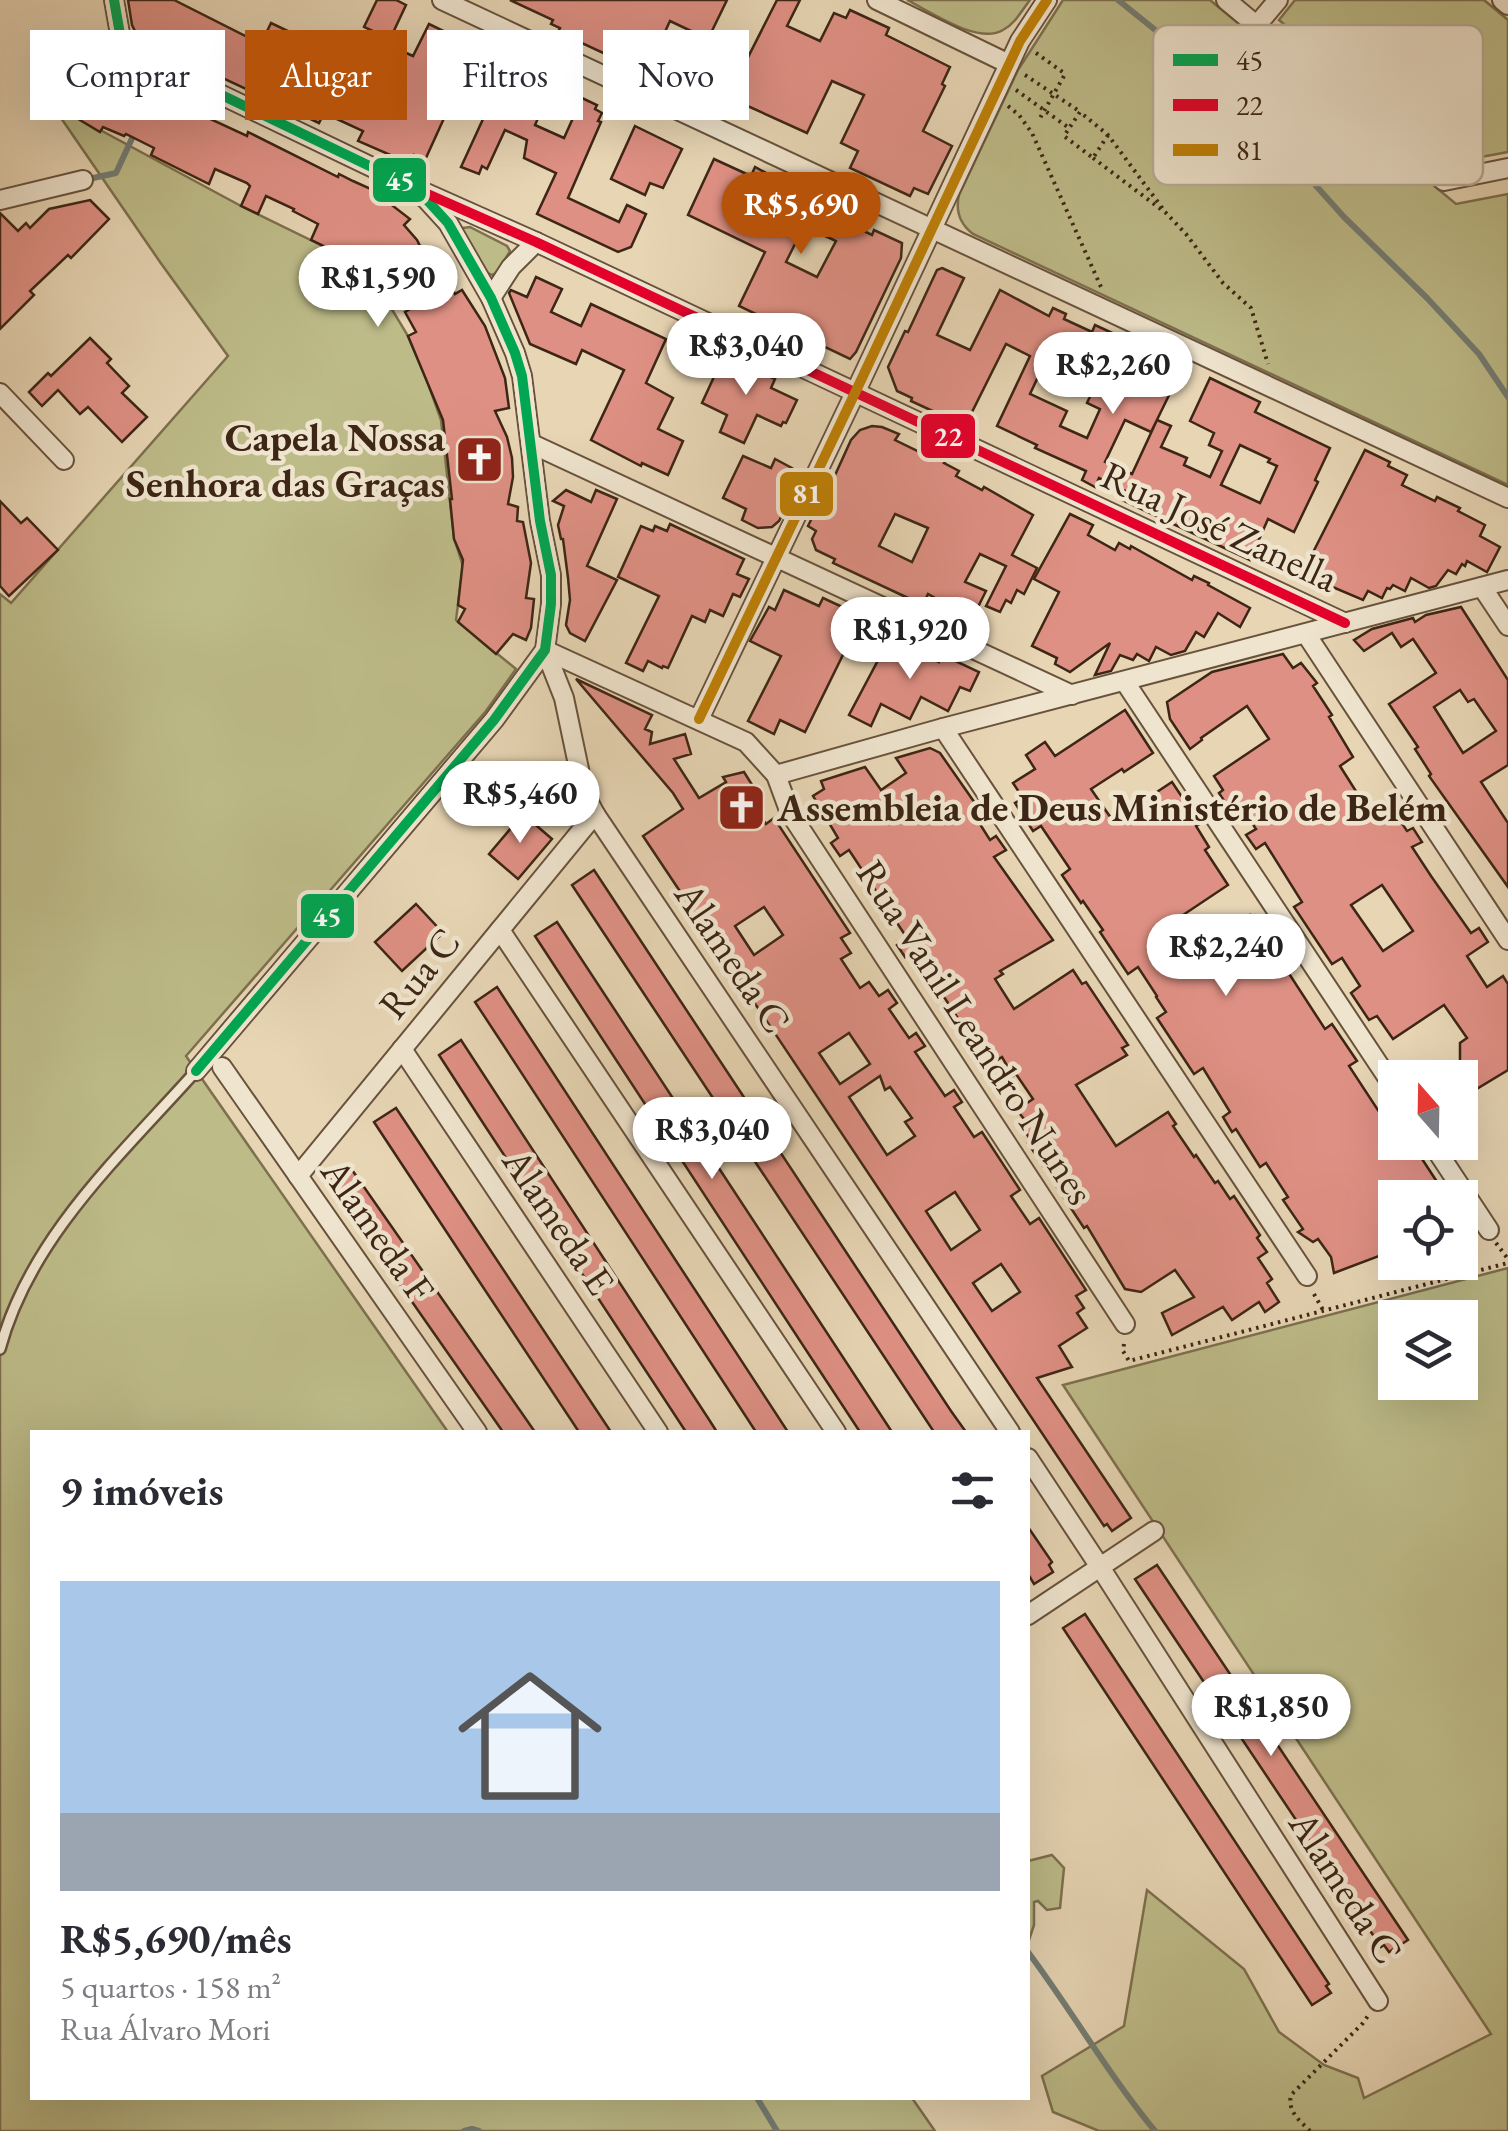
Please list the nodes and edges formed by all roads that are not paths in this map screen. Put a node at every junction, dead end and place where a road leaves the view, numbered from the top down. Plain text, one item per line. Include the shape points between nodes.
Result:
1 (114, 0) edge
2 (442, 0) edge
3 (876, 0) edge
4 (1047, 0) edge
5 (1226, 0) edge
6 (1278, 0) edge
7 (1255, 25) edge
8 (1257, 25) edge
9 (1009, 64) junction
10 (1508, 168) edge
11 (1483, 173) edge
12 (83, 180) dead end
13 (412, 188) junction
14 (0, 200) edge
15 (932, 229) junction
16 (536, 242) junction
17 (491, 298) junction
18 (0, 393) edge
19 (855, 394) junction
20 (532, 444) junction
21 (64, 460) dead end
22 (1508, 498) edge
23 (777, 556) junction
24 (1508, 580) edge
25 (1482, 587) junction
26 (1345, 623) junction
27 (1508, 626) edge
28 (1306, 634) junction
29 (545, 650) junction
30 (1125, 682) junction
31 (1072, 695) junction
32 (699, 719) junction
33 (944, 728) junction
34 (776, 775) junction
35 (595, 814) junction
36 (500, 930) junction
37 (1508, 940) edge
38 (402, 1049) junction
39 (1378, 1063) edge
40 (222, 1067) dead end
41 (196, 1071) joint
42 (1443, 1160) edge
43 (298, 1176) junction
44 (1489, 1230) dead end
45 (1307, 1276) dead end
46 (1125, 1324) road end
47 (0, 1349) edge
48 (476, 1430) edge
49 (657, 1430) edge
50 (835, 1430) edge
51 (1009, 1430) edge
52 (1030, 1461) edge
53 (1154, 1531) dead end
54 (1100, 1567) junction
55 (1030, 1615) edge
56 (1378, 2001) road end

1 - 13 street, Rua José Zanella via 120,34 132,52
2 - 15 street
3 - 9 street
4 - 9 street
5 - 7 street
6 - 8 street
9 - 15 street
10 - 11 street
12 - 14 street
13 - 16 street, Rua José Zanella
13 - 17 street via 448,223
15 - 19 street
15 - 22 street
16 - 17 street
16 - 19 street, Rua José Zanella
17 - 20 street via 522,376
18 - 21 street
19 - 23 street
19 - 26 street, Rua José Zanella
20 - 23 street
20 - 29 street via 552,584
23 - 31 street
23 - 32 street
24 - 25 street
25 - 26 street
25 - 27 street
26 - 28 street
28 - 30 street
28 - 37 street
29 - 32 street
29 - 35 street, Alameda C
29 - 41 street via 494,720
30 - 31 street
30 - 39 street
31 - 33 street
32 - 34 street via 746,742
33 - 34 street
33 - 45 street
34 - 46 street, Rua Vanil Leandro Nunes via 790,813
35 - 36 street, Rua C
35 - 51 street, Alameda C
36 - 38 street, Rua C
36 - 50 street
38 - 43 street, Rua C
38 - 49 street, Alameda E
40 - 43 street, Alameda F
41 - 47 lane via 53,1238 30,1274
42 - 44 street
43 - 48 street, Alameda F
52 - 54 street, Alameda C
53 - 54 street
54 - 55 street
54 - 56 street, Alameda C

